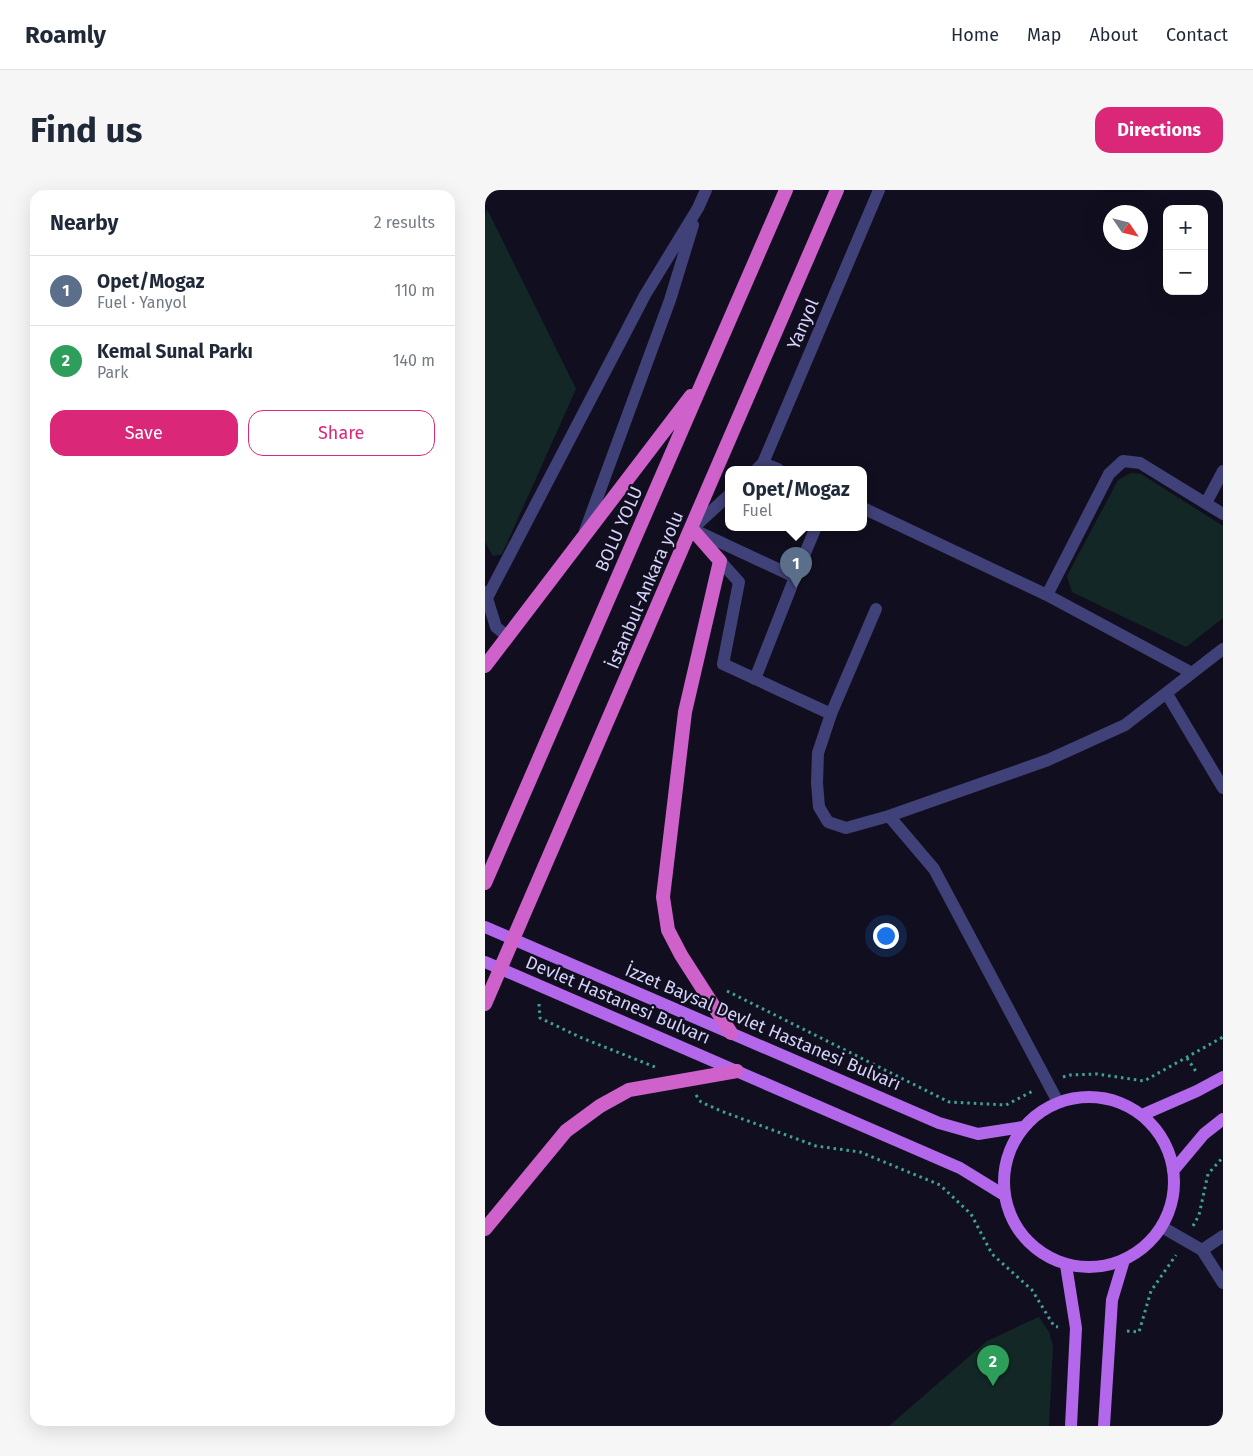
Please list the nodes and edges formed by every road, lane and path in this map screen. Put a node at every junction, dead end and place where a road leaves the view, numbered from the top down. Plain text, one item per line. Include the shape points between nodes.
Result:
1 (706, 190) edge
2 (780, 190) edge
3 (786, 190) edge
4 (837, 190) edge
5 (879, 190) edge
6 (698, 208) junction
7 (773, 220) junction
8 (705, 378) junction
9 (760, 466) edge
10 (1223, 471) edge
11 (725, 499) edge
12 (1206, 503) junction
13 (867, 510) edge
14 (1223, 514) edge
15 (692, 529) junction
16 (814, 531) edge
17 (581, 542) junction
18 (720, 561) junction
19 (795, 577) junction
20 (486, 594) edge
21 (1047, 594) junction
22 (876, 609) dead end
23 (491, 625) edge
24 (508, 637) junction
25 (1223, 649) edge
26 (485, 666) edge
27 (1193, 674) junction
28 (755, 679) junction
29 (1167, 694) junction
30 (831, 714) junction
31 (1223, 788) edge
32 (889, 816) junction
33 (485, 883) edge
34 (489, 928) edge
35 (485, 962) edge
36 (731, 993) dead end
37 (485, 1004) edge
38 (540, 1018) dead end
39 (731, 1033) junction
40 (1223, 1037) edge
41 (656, 1067) dead end
42 (737, 1071) junction
43 (1223, 1077) edge
44 (683, 1081) junction
45 (1048, 1082) junction
46 (1058, 1102) junction
47 (1142, 1115) junction
48 (1223, 1119) edge
49 (1023, 1127) junction
50 (1223, 1157) edge
51 (1173, 1172) junction
52 (1004, 1195) junction
53 (1161, 1227) junction
54 (485, 1229) edge
55 (1223, 1236) edge
56 (1186, 1241) junction
57 (1202, 1250) junction
58 (1124, 1260) junction
59 (1066, 1265) junction
60 (1223, 1283) edge
61 (1076, 1328) junction
62 (1109, 1330) junction
63 (1071, 1426) edge
64 (1104, 1426) edge

1 - 6 street
2 - 7 street
3 - 7 highway, BOLU YOLU
4 - 15 highway, İstanbul-Ankara yolu
5 - 9 street, Yanyol
6 - 17 street via 670,300
6 - 20 street via 645,295
7 - 8 highway, BOLU YOLU
8 - 17 highway
8 - 33 highway, BOLU YOLU
10 - 12 street
11 - 15 street
12 - 14 street
12 - 21 street via 1140,463 1123,461 1109,474
13 - 21 street
15 - 18 highway
15 - 19 street
15 - 37 highway, İstanbul-Ankara yolu
16 - 19 street
17 - 24 highway
18 - 28 street via 739,582 723,664
18 - 39 highway via 685,712 663,897 668,930
19 - 28 street
20 - 23 street
21 - 27 street
22 - 30 street
23 - 24 street
24 - 26 highway
25 - 27 street
27 - 29 street
28 - 30 street
29 - 31 street
29 - 32 street via 1125,725 1048,760
30 - 32 street via 818,753 819,808 828,822 846,828
32 - 45 street via 934,869
34 - 39 main road, İzzet Baysal Devlet Hastanesi Bulvarı
35 - 42 main road, Devlet Hastanesi Bulvarı
36 - 45 path via 949,1102 1005,1105
38 - 41 path
39 - 49 main road, İzzet Baysal Devlet Hastanesi Bulvarı via 963,1131 978,1134
40 - 45 path via 1145,1081 1097,1074 1070,1075
42 - 44 highway
42 - 52 main road via 960,1168
43 - 47 main road
44 - 54 highway via 629,1090 566,1131
44 - 61 path via 701,1102 721,1111 817,1146 860,1152 940,1185 971,1214 992,1254 1032,1290 1054,1326
45 - 46 street
46 - 47 main road via 1093,1096 1127,1105
46 - 49 main road via 1039,1112
47 - 51 main road via 1163,1140
48 - 51 main road via 1204,1134
49 - 52 main road via 1006,1159
50 - 56 path via 1208,1174 1199,1215
51 - 53 main road via 1172,1200
52 - 59 main road via 1018,1232 1048,1258
53 - 56 street
53 - 58 main road via 1145,1246
55 - 57 street
56 - 57 street
56 - 62 path via 1151,1292 1139,1332
57 - 60 street
58 - 59 main road via 1085,1268
58 - 62 main road via 1112,1300
59 - 61 main road
61 - 63 main road
62 - 64 main road

